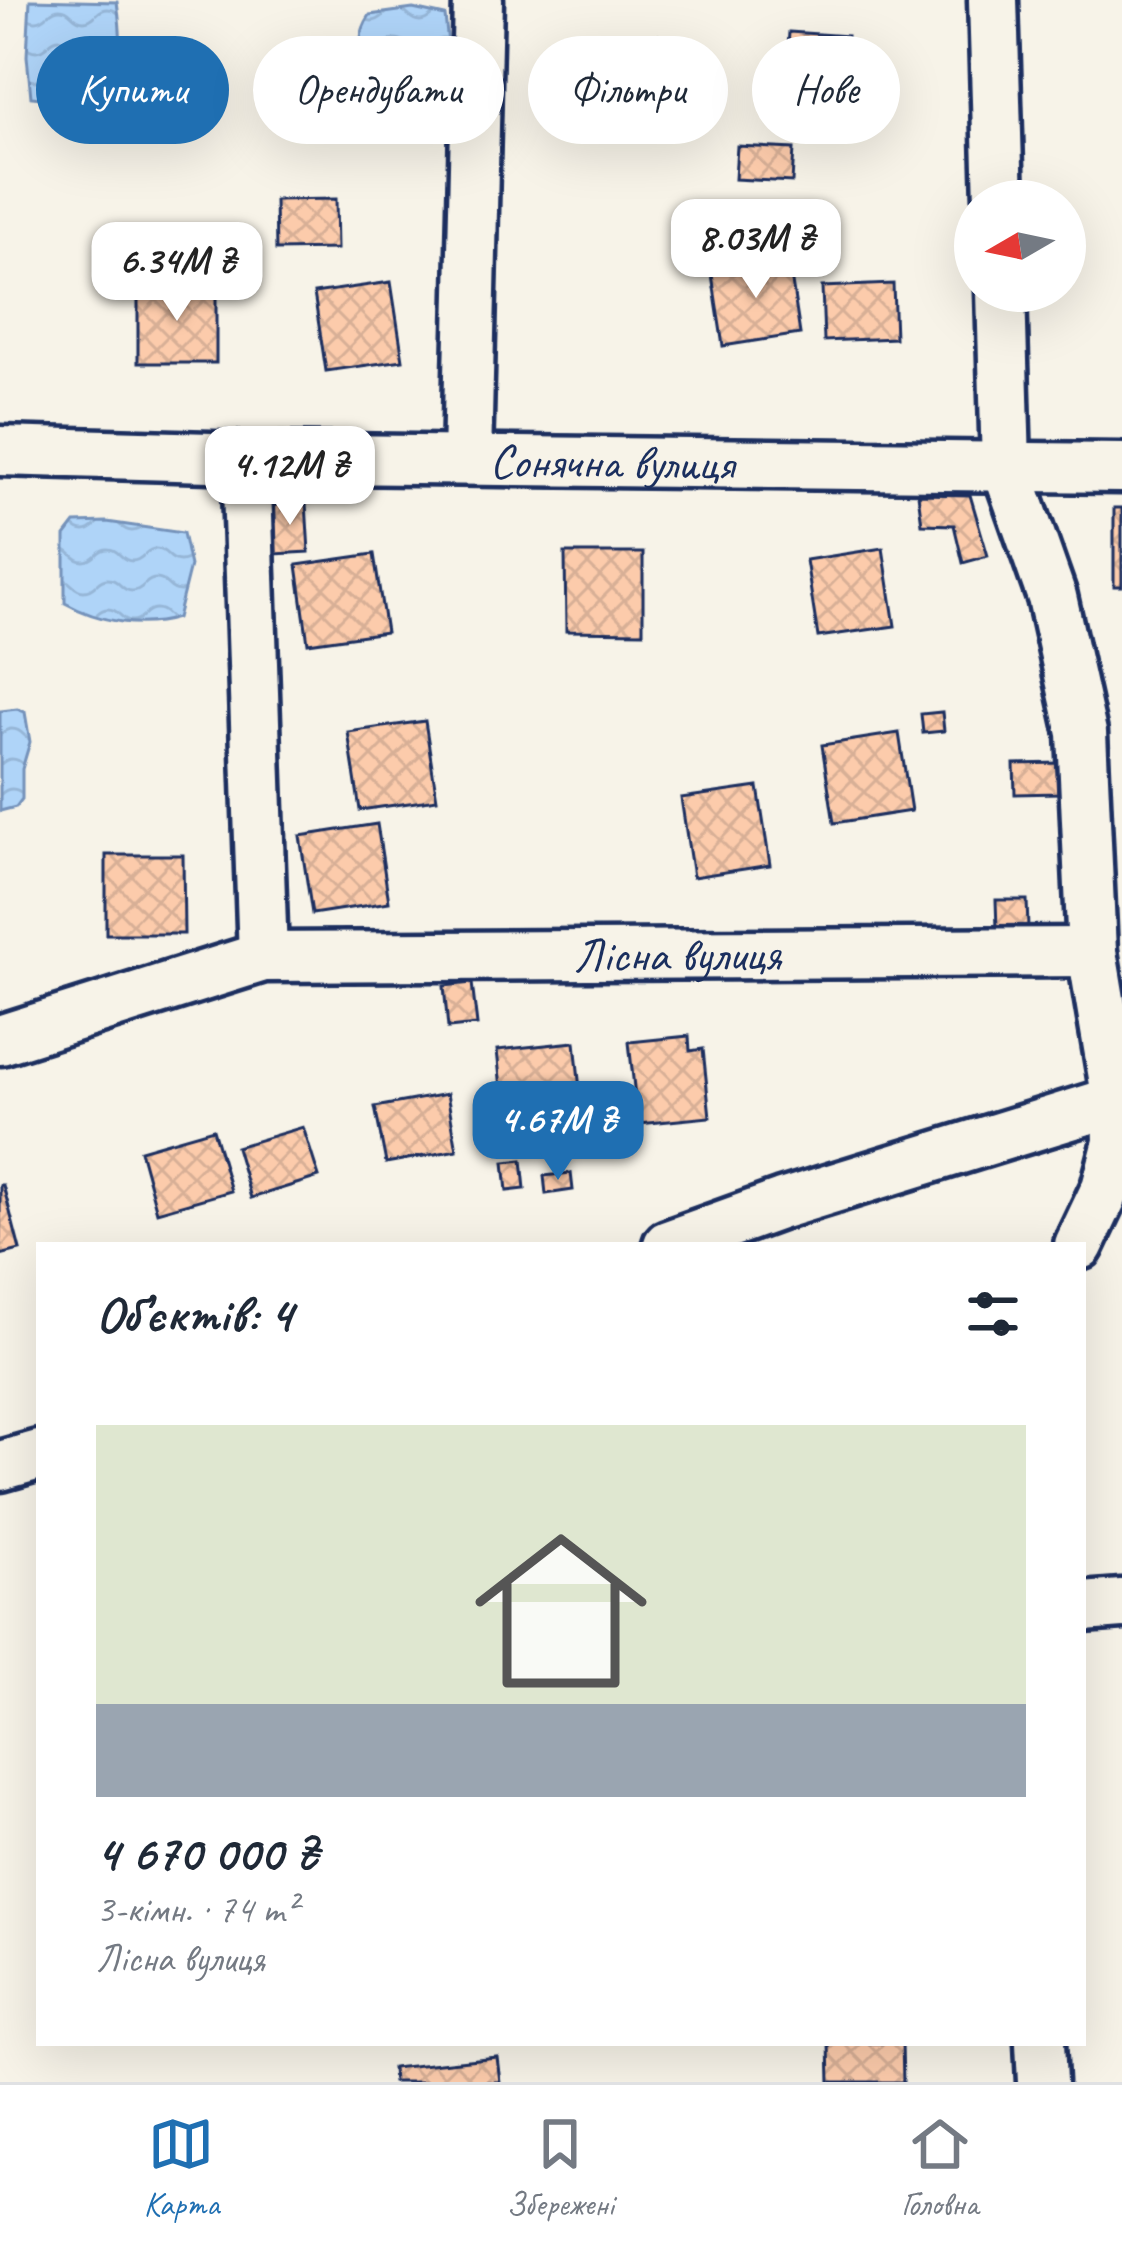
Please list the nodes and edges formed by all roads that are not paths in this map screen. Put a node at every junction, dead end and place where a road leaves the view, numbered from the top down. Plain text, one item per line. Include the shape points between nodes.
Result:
1 (478, 0) edge
2 (993, 0) edge
3 (998, 180) edge
4 (1002, 312) edge
5 (0, 451) edge
6 (246, 458) junction
7 (467, 460) junction
8 (1006, 466) junction
9 (1122, 468) edge
10 (1093, 952) junction
11 (262, 957) junction
12 (0, 1040) edge
13 (1119, 1100) edge
14 (676, 1242) edge
15 (1080, 1242) edge
16 (36, 1456) edge
17 (0, 1466) edge
18 (1122, 1604) edge
19 (1086, 1607) edge
20 (1040, 2046) edge
21 (1042, 2082) edge

1 - 7 street
2 - 3 street
4 - 8 street
5 - 6 street, Сонячна вулиця
6 - 7 street, Сонячна вулиця
6 - 11 street
7 - 8 street, Сонячна вулиця
8 - 9 street, Сонячна вулиця
8 - 10 street via 1052,597 1082,733
10 - 11 street, Лісна вулиця
10 - 13 street
11 - 12 street, Лісна вулиця
13 - 14 street
13 - 15 street via 1106,1188
16 - 17 street
18 - 19 street
20 - 21 street

